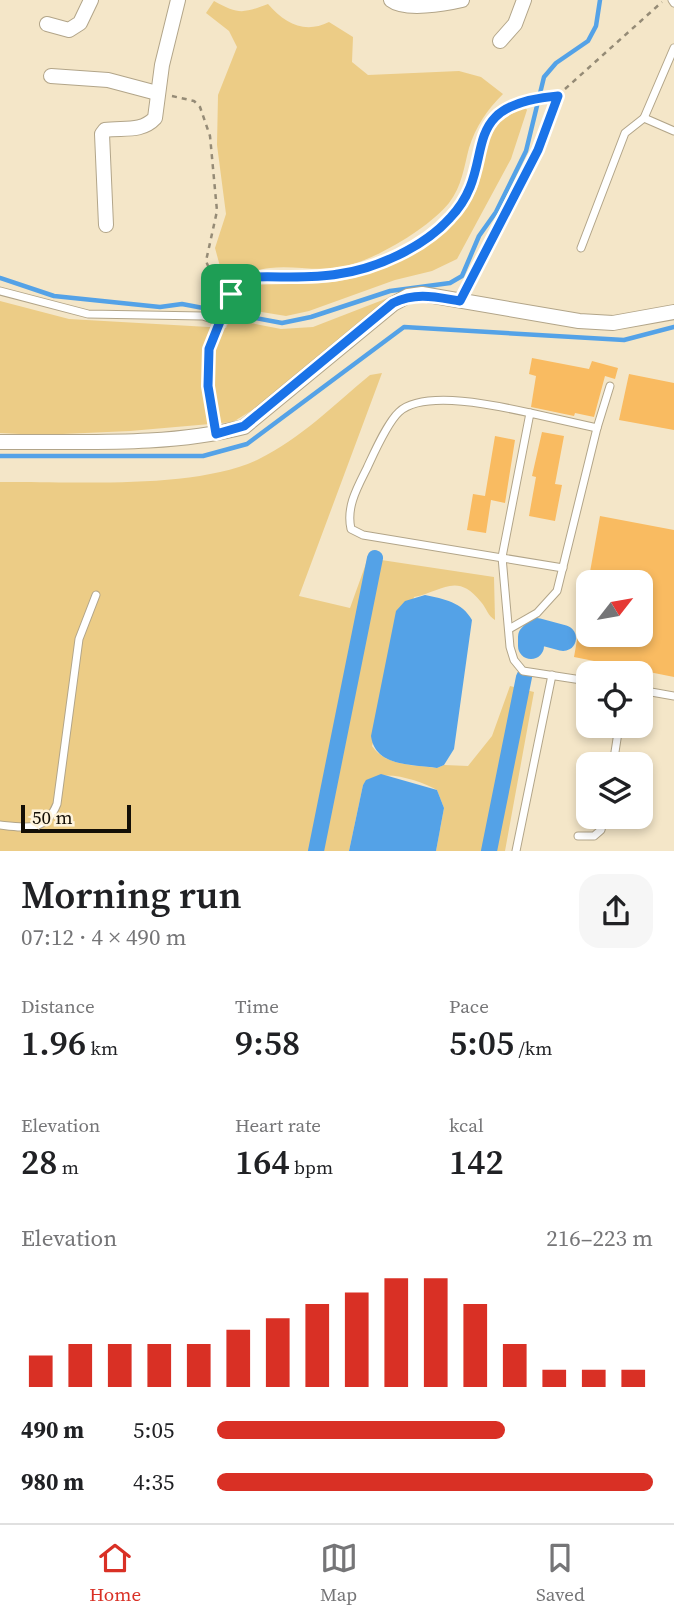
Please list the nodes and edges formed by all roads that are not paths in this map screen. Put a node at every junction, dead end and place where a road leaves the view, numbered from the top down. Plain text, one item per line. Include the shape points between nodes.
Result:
1 (91, 0) edge
2 (178, 0) edge
3 (391, 0) edge
4 (462, 0) edge
5 (524, 0) edge
6 (47, 24) dead end
7 (500, 41) dead end
8 (674, 48) edge
9 (51, 76) dead end
10 (158, 93) junction
11 (558, 96) road end
12 (644, 118) junction
13 (674, 131) edge
14 (106, 225) dead end
15 (581, 248) dead end
16 (0, 290) edge
17 (674, 312) edge
18 (222, 318) junction
19 (610, 386) dead end
20 (530, 413) junction
21 (597, 428) junction
22 (216, 434) junction
23 (0, 442) edge
24 (502, 557) junction
25 (563, 568) junction
26 (96, 595) dead end
27 (509, 629) junction
28 (552, 675) junction
29 (576, 679) edge
30 (653, 693) edge
31 (674, 696) edge
32 (0, 825) edge
33 (601, 829) edge
34 (578, 836) dead end
35 (516, 851) edge

1 - 6 street via 80,23 69,30
2 - 10 street
3 - 4 street via 433,5
5 - 7 street via 515,24
8 - 12 lane
9 - 10 street via 108,80
10 - 14 street via 155,118 149,124 102,134
11 - 18 lane via 530,99 501,111 488,125 466,196 432,235 356,271 253,277 230,297
12 - 13 lane
12 - 15 lane via 625,133
16 - 18 lane via 88,314
17 - 22 street via 613,323 579,321 422,294 408,296 393,303 244,426
18 - 22 lane via 209,349 208,386
19 - 21 lane
20 - 21 lane
20 - 24 lane
20 - 24 lane via 488,404 418,401 407,406 397,414 371,459 348,515 351,529 363,535
21 - 25 lane
22 - 23 street
24 - 25 lane
24 - 27 lane
25 - 27 lane via 549,603
26 - 32 lane via 79,639 59,791 51,818 23,828
27 - 28 lane via 512,653 523,671
28 - 29 lane
28 - 35 lane
30 - 31 lane
33 - 34 lane via 594,836

